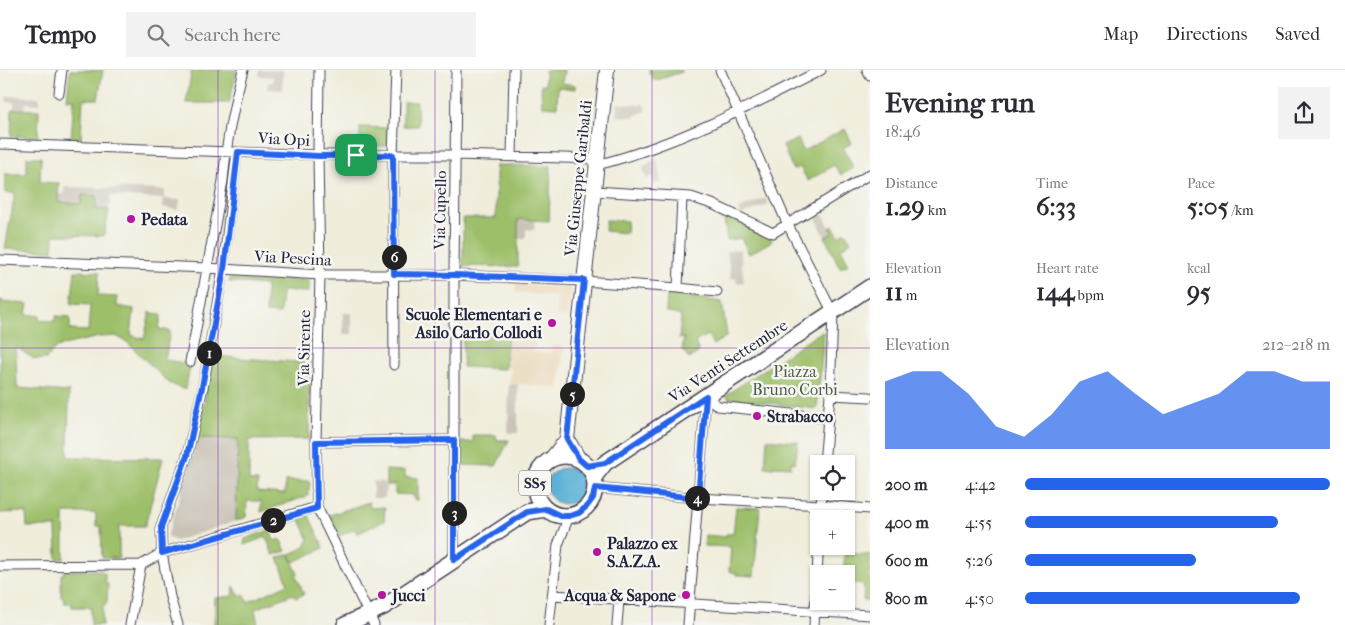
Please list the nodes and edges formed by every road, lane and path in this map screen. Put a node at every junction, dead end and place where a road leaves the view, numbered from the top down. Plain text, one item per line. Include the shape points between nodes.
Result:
1 (62, 70) edge
2 (243, 70) edge
3 (320, 70) edge
4 (396, 70) edge
5 (456, 70) edge
6 (514, 70) edge
7 (607, 70) edge
8 (720, 70) edge
9 (821, 70) edge
10 (867, 70) edge
11 (870, 76) edge
12 (59, 93) dead end
13 (739, 111) junction
14 (0, 144) edge
15 (226, 152) junction
16 (238, 152) junction
17 (393, 155) junction
18 (456, 155) junction
19 (318, 156) junction
20 (512, 156) junction
21 (597, 162) junction
22 (870, 174) edge
23 (594, 191) junction
24 (682, 198) junction
25 (787, 223) junction
26 (0, 260) edge
27 (207, 268) junction
28 (224, 270) junction
29 (394, 274) junction
30 (320, 275) junction
31 (454, 275) junction
32 (584, 280) junction
33 (870, 287) edge
34 (678, 288) junction
35 (717, 292) dead end
36 (833, 313) junction
37 (190, 362) dead end
38 (394, 365) dead end
39 (830, 395) junction
40 (706, 396) junction
41 (870, 397) edge
42 (828, 418) junction
43 (567, 439) junction
44 (454, 440) junction
45 (316, 442) junction
46 (825, 455) edge
47 (551, 460) junction
48 (589, 473) junction
49 (536, 492) junction
50 (698, 498) junction
51 (821, 500) edge
52 (821, 504) junction
53 (317, 508) junction
54 (546, 509) junction
55 (870, 509) edge
56 (821, 510) edge
57 (527, 512) junction
58 (569, 516) junction
59 (162, 553) junction
60 (818, 555) edge
61 (454, 560) junction
62 (141, 565) junction
63 (0, 566) edge
64 (553, 595) junction
65 (619, 600) junction
66 (690, 603) junction
67 (815, 612) junction
68 (870, 615) edge
69 (372, 620) edge
70 (130, 625) edge
71 (178, 625) edge
72 (345, 625) edge
73 (549, 625) edge
74 (616, 625) edge
75 (688, 625) edge
76 (814, 625) edge

1 - 12 street
2 - 15 street
3 - 19 street, Via Sirente
4 - 17 street
5 - 18 street, Via Cupello
6 - 20 street
7 - 21 street, Via Giuseppe Garibaldi
8 - 13 street
9 - 13 street, Via Opi
10 - 11 street
13 - 21 street, Via Opi via 630,157
13 - 25 street
14 - 15 street, Via Opi
15 - 16 street, Via Opi
15 - 27 street
16 - 19 street, Via Opi
16 - 28 street
17 - 18 street, Via Opi
17 - 19 street, Via Opi
17 - 29 street
18 - 20 street, Via Opi
18 - 31 street, Via Cupello
19 - 30 street, Via Sirente
20 - 21 street, Via Opi
21 - 23 street, Via Giuseppe Garibaldi
22 - 25 street
23 - 24 street
23 - 32 street, Via Giuseppe Garibaldi
24 - 25 street via 712,204 773,233
24 - 34 street
25 - 36 street
26 - 27 street, Via Pescina
27 - 28 street, Via Pescina
27 - 37 street
28 - 30 street, Via Pescina
28 - 59 street via 187,456 161,527
29 - 30 street, Via Pescina
29 - 31 street, Via Pescina
29 - 38 street
30 - 45 street, Via Sirente
31 - 32 street, Via Pescina
31 - 44 street, Via Cupello
32 - 34 street, Via Pescina
32 - 43 street, Via Giuseppe Garibaldi
33 - 36 main road, Via Venti Settembre
34 - 35 street, Via Pescina
36 - 39 street
36 - 40 main road, Via Venti Settembre
39 - 41 street
39 - 42 street
40 - 42 street via 718,406
40 - 48 main road, Via Venti Settembre
40 - 50 street
42 - 46 street
43 - 47 street
43 - 48 street
44 - 45 street
44 - 61 street, Via Cupello
45 - 53 street, Via Sirente
47 - 48 main road, SS5 via 570,456
47 - 49 main road, SS5 via 538,473
48 - 50 street
48 - 58 main road via 593,498 579,513
49 - 54 main road, SS5
49 - 57 main road, SS5
50 - 52 street
50 - 66 street
51 - 52 street
52 - 55 street
52 - 56 street
53 - 59 street
53 - 69 street, Via Sirente
54 - 57 main road, SS5
54 - 58 main road, SS5
57 - 61 main road, SS5
58 - 64 street via 558,545
59 - 62 street
59 - 71 street
60 - 67 street
61 - 69 main road, SS5 via 385,606
62 - 63 street
62 - 70 street
64 - 65 street
64 - 73 street
65 - 66 street
65 - 74 street
66 - 67 street
66 - 75 street
67 - 68 street
67 - 76 street
69 - 72 main road, SS5

